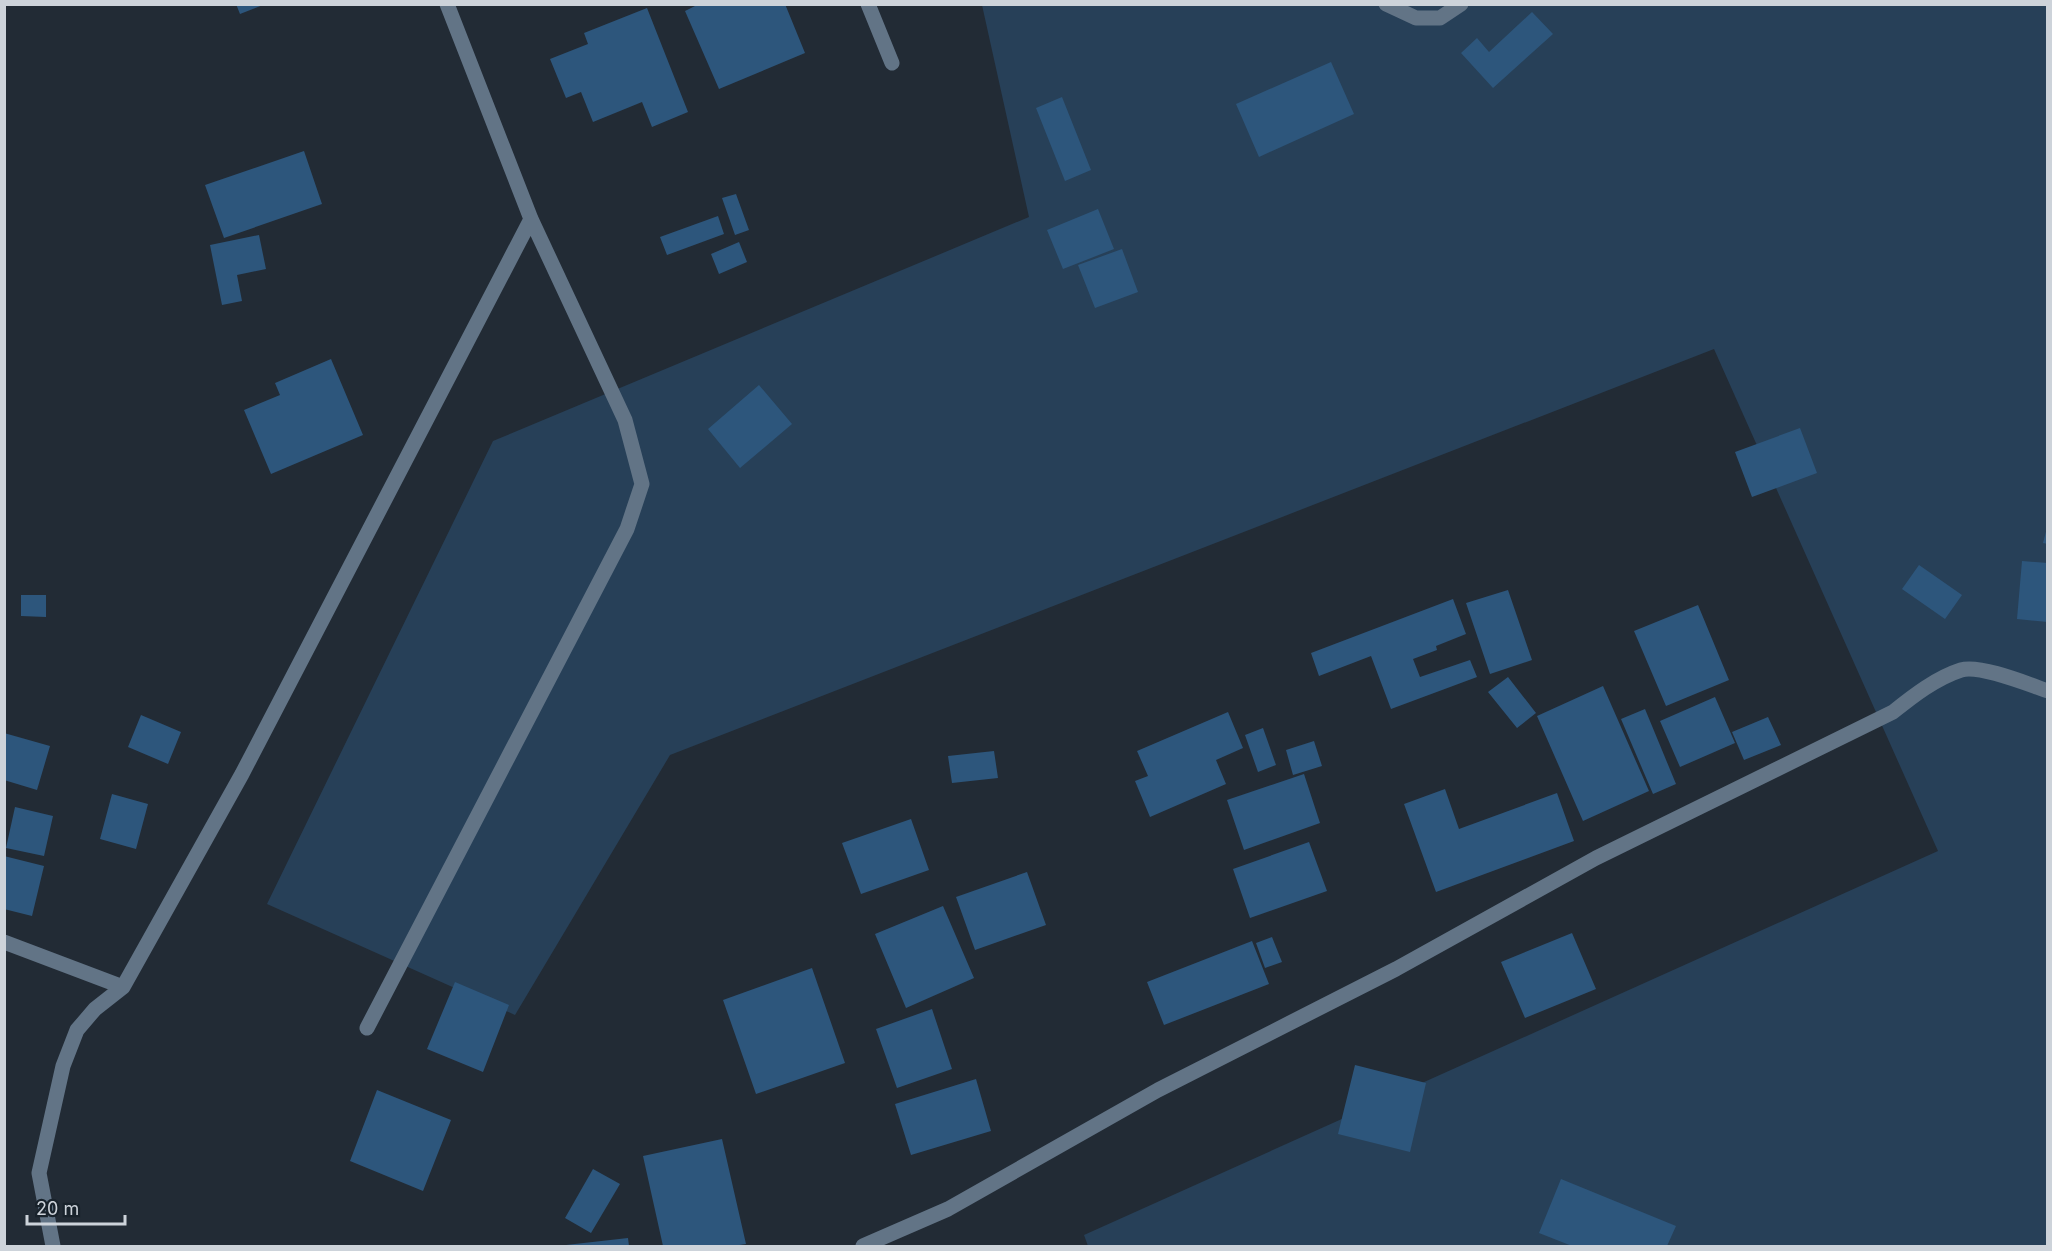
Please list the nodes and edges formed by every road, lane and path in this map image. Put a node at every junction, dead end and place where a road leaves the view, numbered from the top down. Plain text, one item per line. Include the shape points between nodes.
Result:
1 (447, 4) edge
2 (868, 4) edge
3 (1386, 4) edge
4 (1461, 4) edge
5 (892, 63) dead end
6 (531, 219) junction
7 (2048, 691) edge
8 (4, 942) edge
9 (123, 987) junction
10 (367, 1028) dead end
11 (53, 1246) edge
12 (863, 1246) edge

1 - 6 street
2 - 5 street
3 - 4 street via 1416,18 1440,18
6 - 9 street via 242,774
6 - 10 street via 625,420 642,484 627,529
7 - 12 street via 1994,673 1963,669 1923,689 1893,712 1596,858 1396,969 1158,1090 948,1209
8 - 9 street
9 - 11 street via 95,1009 77,1030 63,1066 39,1173

